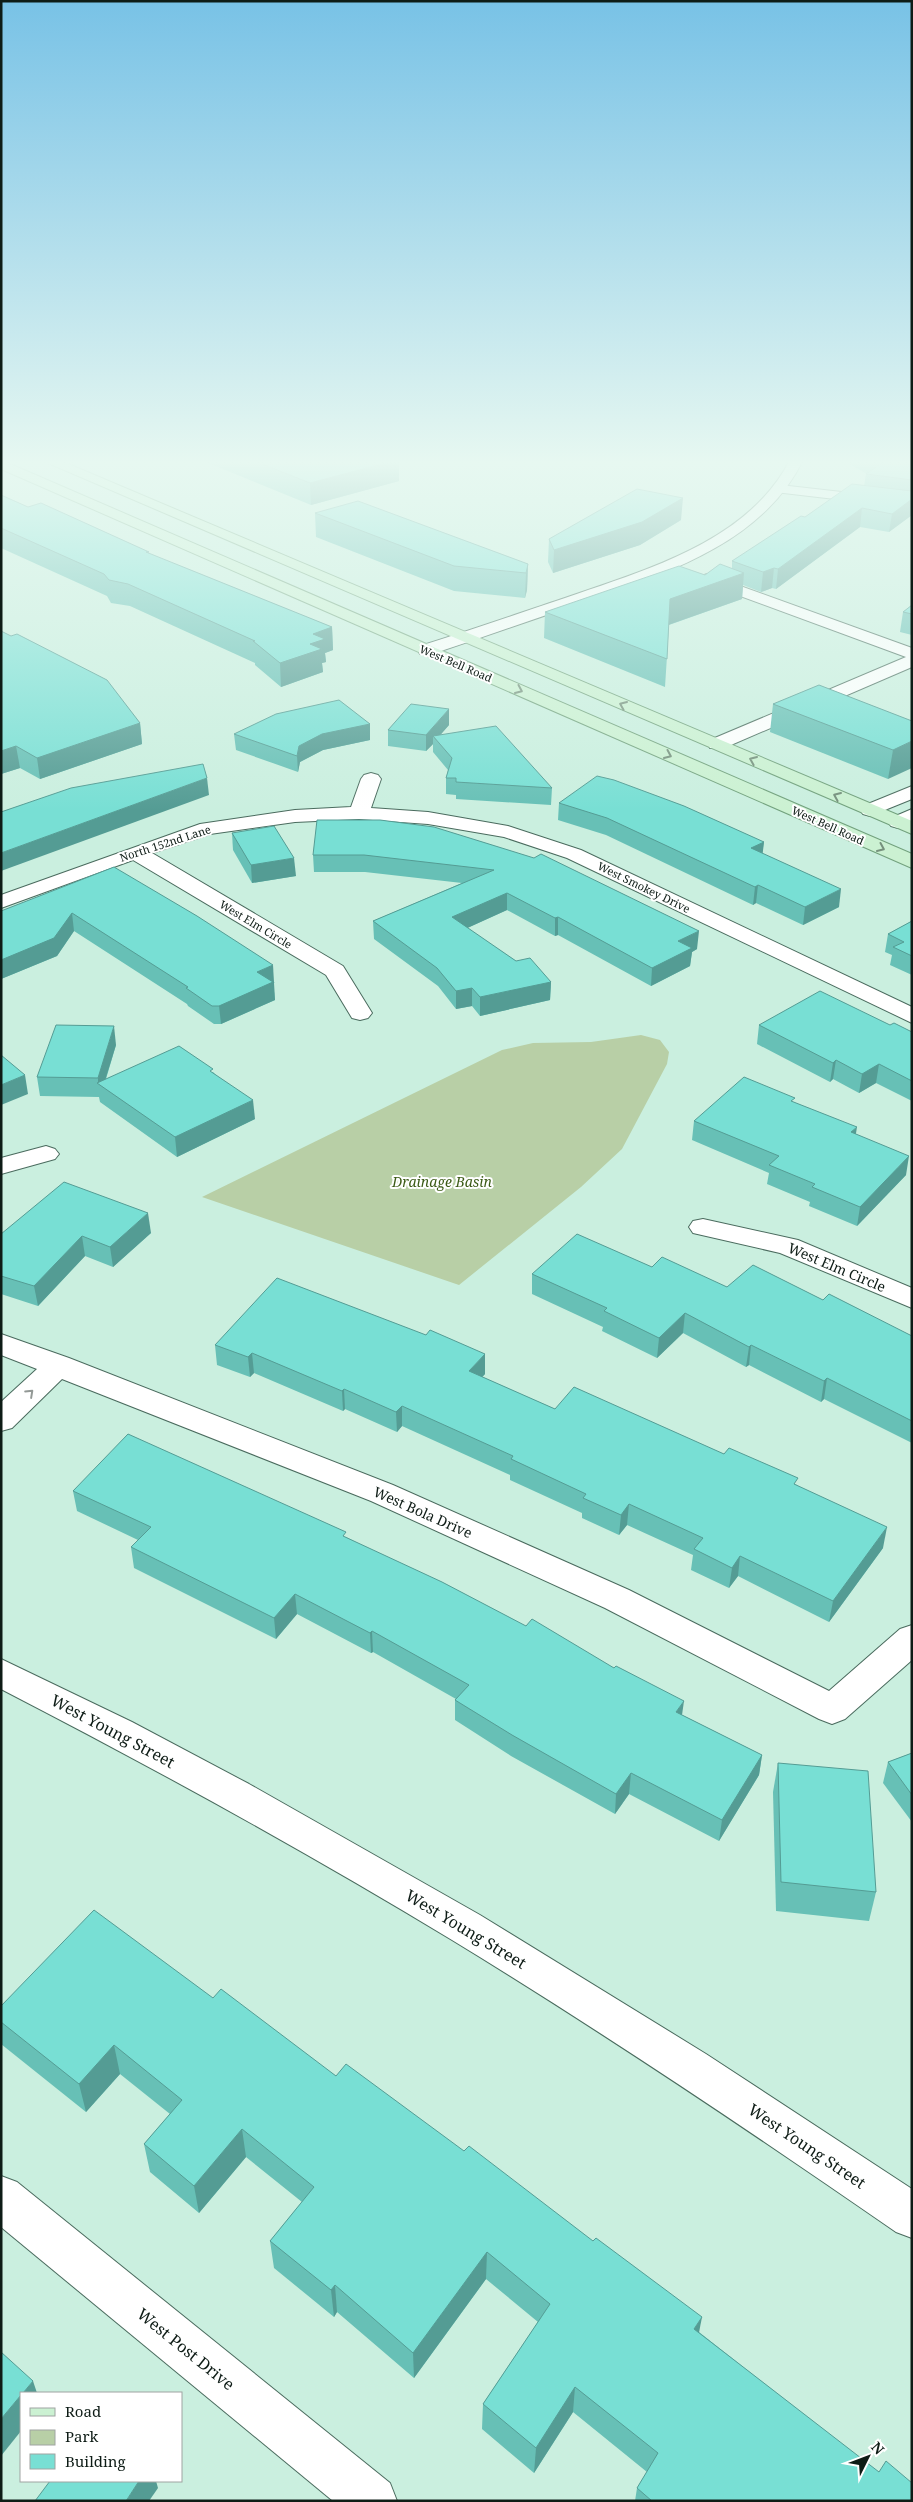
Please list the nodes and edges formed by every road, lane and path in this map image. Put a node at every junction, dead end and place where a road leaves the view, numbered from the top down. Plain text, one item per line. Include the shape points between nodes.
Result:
1 (259, 577) edge
2 (320, 577) edge
3 (641, 577) edge
4 (699, 577) edge
5 (464, 638) junction
6 (426, 650) junction
7 (912, 654) edge
8 (912, 661) edge
9 (717, 744) junction
10 (371, 779) dead end
11 (912, 792) edge
12 (870, 810) junction
13 (360, 813) junction
14 (907, 822) edge
15 (135, 852) junction
16 (912, 862) edge
17 (1, 902) edge
18 (360, 1013) dead end
19 (912, 1016) edge
20 (46, 1154) dead end
21 (1, 1166) edge
22 (703, 1227) dead end
23 (912, 1299) edge
24 (7, 1355) edge
25 (59, 1365) junction
26 (1, 1420) edge
27 (912, 1639) edge
28 (1, 1673) edge
29 (1, 2198) edge
30 (912, 2216) edge
31 (372, 2501) edge

1 - 6 main road, West Bell Road
2 - 5 main road, West Bell Road
3 - 5 street
4 - 7 street
5 - 6 street
9 -> 5 main road, West Bell Road
6 -> 16 main road, West Bell Road
8 - 9 street
12 -> 9 main road, West Bell Road
10 - 13 street
11 - 12 street
12 - 14 main road, West Bell Road
13 - 15 street, North 152nd Lane via 295,816 216,827
13 - 19 street, West Smokey Drive via 428,818 508,832 542,842 574,854
15 - 17 street, North 152nd Lane
15 - 18 street, West Elm Circle via 335,971
20 - 21 street
22 - 23 street, West Elm Circle via 788,1246
24 - 25 street, West Bola Drive
26 -> 25 street
25 - 27 street, West Bola Drive via 382,1493 617,1599 832,1709
28 - 30 street, West Young Street via 126,1736 370,1871 650,2042
29 - 31 street, West Post Drive

